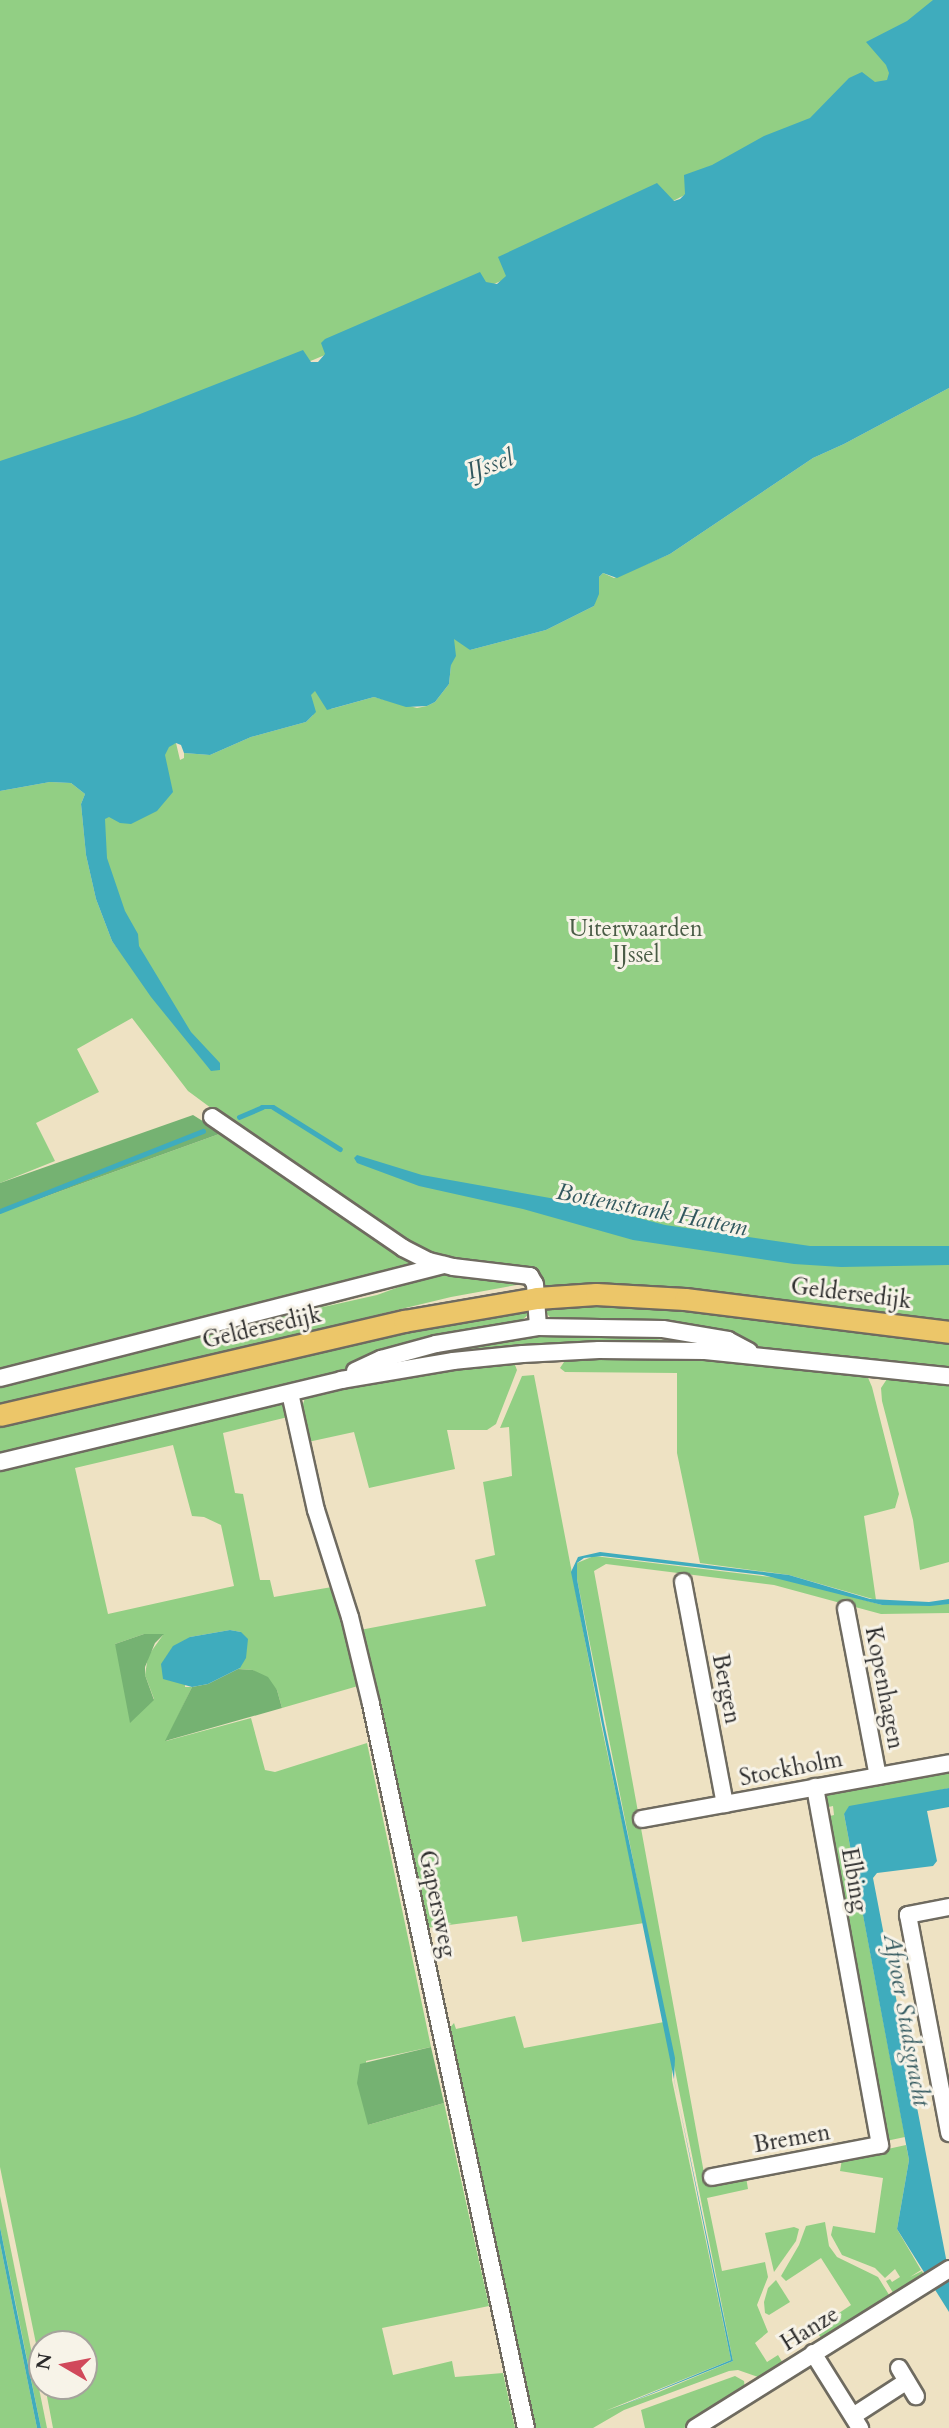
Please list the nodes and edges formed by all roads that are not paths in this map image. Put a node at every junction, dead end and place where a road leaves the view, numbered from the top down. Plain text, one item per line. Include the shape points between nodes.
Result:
1 (212, 1116) dead end
2 (444, 1265) junction
3 (537, 1298) junction
4 (538, 1327) junction
5 (949, 1332) edge
6 (754, 1354) junction
7 (949, 1376) edge
8 (0, 1378) edge
9 (341, 1380) junction
10 (290, 1393) junction
11 (0, 1415) edge
12 (0, 1462) edge
13 (683, 1583) dead end
14 (846, 1609) dead end
15 (949, 1763) edge
16 (878, 1776) junction
17 (815, 1787) junction
18 (725, 1804) junction
19 (642, 1819) dead end
20 (949, 1907) edge
21 (949, 2133) edge
22 (880, 2145) joint
23 (712, 2177) dead end
24 (949, 2269) edge
25 (813, 2353) junction
26 (916, 2396) dead end
27 (857, 2422) edge
28 (526, 2428) edge
29 (695, 2428) edge

1 - 2 street, Geldersedijk via 403,1248
2 - 3 street, Geldersedijk via 525,1273 536,1284
2 - 8 street, Geldersedijk
3 - 4 street
3 - 5 main road, Geldersedijk via 596,1294 685,1299
3 - 11 main road, Geldersedijk via 416,1319
4 - 6 street via 663,1329 728,1340
4 - 9 street via 436,1344 371,1363
6 - 7 street
6 - 9 street via 669,1349 551,1352 453,1361
9 - 10 street
10 - 12 street
10 - 28 street, Gapersweg via 319,1522 371,1704
13 - 18 street, Bergen
14 - 16 street, Kopenhagen
15 - 16 street, Stockholm
16 - 17 street, Stockholm
17 - 18 street, Stockholm
17 - 22 street, Elbing
18 - 19 street, Stockholm
20 - 21 street via 908,1915
22 - 23 street, Bremen
24 - 25 street, Hanze
25 - 27 street
25 - 29 street, Hanze
26 - 27 street via 903,2374

